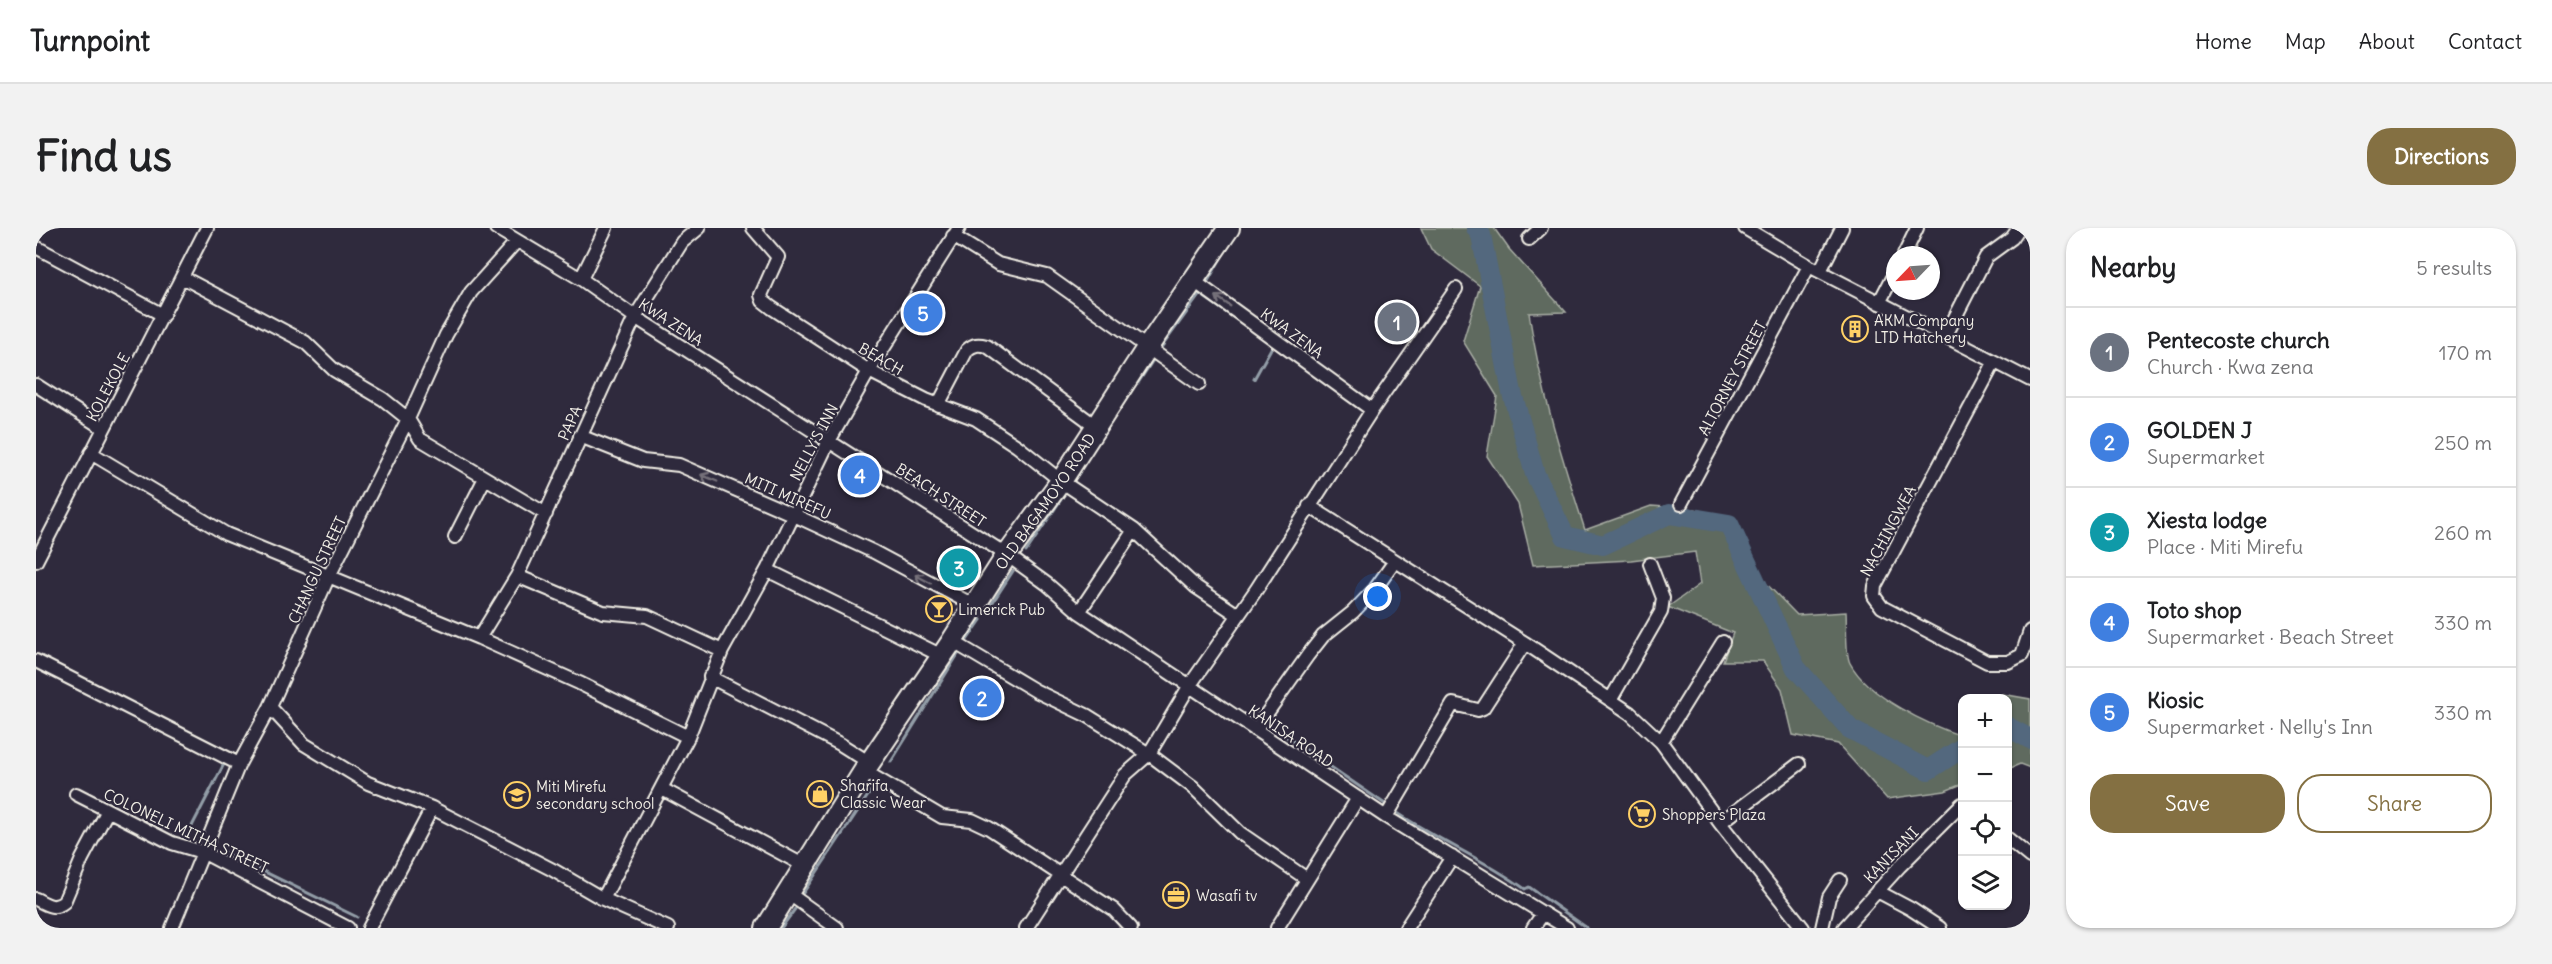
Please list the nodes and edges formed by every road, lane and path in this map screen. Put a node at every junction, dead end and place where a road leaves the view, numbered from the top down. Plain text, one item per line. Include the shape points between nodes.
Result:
1 (207, 228) edge
2 (496, 228) edge
3 (606, 228) edge
4 (699, 228) edge
5 (753, 228) edge
6 (1229, 228) edge
7 (1541, 228) edge
8 (1744, 228) edge
9 (1842, 228) edge
10 (1917, 228) edge
11 (2019, 228) edge
12 (956, 232) edge
13 (1529, 239) dead end
14 (517, 241) junction
15 (1908, 246) edge
16 (36, 247) edge
17 (1814, 268) junction
18 (182, 277) junction
19 (581, 279) junction
20 (1194, 281) junction
21 (1456, 289) dead end
22 (1886, 289) edge
23 (1879, 303) junction
24 (163, 315) junction
25 (635, 317) junction
26 (1945, 337) junction
27 (1147, 348) junction
28 (1994, 363) junction
29 (869, 371) junction
30 (2030, 380) edge
31 (1199, 384) dead end
32 (36, 385) edge
33 (938, 405) junction
34 (1372, 410) junction
35 (408, 419) junction
36 (1097, 427) junction
37 (103, 428) junction
38 (580, 436) junction
39 (829, 441) junction
40 (91, 453) junction
41 (485, 478) junction
42 (1061, 482) junction
43 (1681, 504) dead end
44 (1310, 506) junction
45 (546, 514) junction
46 (794, 515) junction
47 (1134, 530) junction
48 (455, 537) dead end
49 (1007, 555) junction
50 (36, 561) edge
51 (1395, 561) junction
52 (1650, 564) dead end
53 (767, 570) junction
54 (517, 576) junction
55 (328, 578) junction
56 (975, 606) junction
57 (1079, 612) junction
58 (1238, 615) junction
59 (2030, 631) edge
60 (479, 639) junction
61 (1723, 642) dead end
62 (1525, 643) junction
63 (947, 649) junction
64 (722, 651) junction
65 (36, 661) edge
66 (710, 677) junction
67 (1190, 685) junction
68 (1611, 699) junction
69 (270, 707) junction
70 (1255, 730) junction
71 (688, 737) junction
72 (1661, 742) junction
73 (1149, 754) junction
74 (239, 764) junction
75 (1799, 764) dead end
76 (867, 767) junction
77 (662, 789) junction
78 (76, 795) dead end
79 (1358, 798) junction
80 (432, 808) junction
81 (1958, 808) edge
82 (107, 812) junction
83 (1386, 817) junction
84 (1720, 824) junction
85 (2012, 842) edge
86 (202, 852) junction
87 (2030, 856) edge
88 (1452, 857) junction
89 (805, 866) junction
90 (1060, 874) junction
91 (1307, 879) junction
92 (1840, 880) dead end
93 (1876, 891) junction
94 (788, 893) junction
95 (603, 899) junction
96 (37, 902) edge
97 (1542, 915) junction
98 (172, 928) edge
99 (348, 928) edge
100 (369, 928) edge
101 (668, 928) edge
102 (766, 928) edge
103 (837, 928) edge
104 (1026, 928) edge
105 (1131, 928) edge
106 (1277, 928) edge
107 (1406, 928) edge
108 (1533, 928) edge
109 (1567, 928) edge
110 (1803, 928) edge
111 (1822, 928) edge
112 (1844, 928) edge
113 (1940, 928) edge

1 - 18 street, KOLEKOLE
2 - 14 street, KWA ZENA
3 - 19 street
4 - 25 street, PAPA via 682,242
5 - 29 street, BEACH via 778,257 761,295 763,301
6 - 20 main road, OLD BAGAMOYO ROAD
7 - 13 street
8 - 17 street
9 - 17 street, ALTORNEY STREET
10 - 15 street
11 - 26 street via 1986,257
12 - 27 street via 998,264 1047,276
12 - 29 street, NELLY'S INN
14 - 19 street, KWA ZENA
14 - 35 street, CHANGU STREET via 471,292 446,335
16 - 24 street
17 - 23 street
17 - 43 street, ALTORNEY STREET
18 - 24 street, KOLEKOLE
18 - 35 street via 305,342 334,370
19 - 25 street, KWA ZENA
20 - 27 main road, OLD BAGAMOYO ROAD
34 -> 20 street, KWA ZENA
21 - 34 street
22 - 23 street
23 - 26 street
24 - 37 street, KOLEKOLE
25 - 38 street, PAPA
25 - 39 street, KWA ZENA
26 - 28 street
27 - 31 street
27 - 36 main road, OLD BAGAMOYO ROAD
28 - 30 street
28 - 59 street, NACHINGWEA via 1875,586 1874,596 1882,607 1987,662 2008,662 2022,655
29 - 33 street, BEACH
29 - 39 street, NELLY'S INN
32 - 37 street
33 - 36 street via 967,350 979,344
33 - 42 street, BEACH via 976,419
34 - 44 street
35 - 41 street via 420,439
35 - 55 street, CHANGU STREET
36 - 42 main road, OLD BAGAMOYO ROAD
37 - 40 street, KOLEKOLE
38 - 45 street, PAPA
46 -> 38 street, MITI MIREFU via 679,465 643,461
39 - 46 street, NELLY'S INN
39 - 49 street, BEACH STREET
40 - 50 street, KOLEKOLE
40 - 55 street via 226,534
41 - 45 street
41 - 48 street
42 - 47 street, BEACH
42 - 49 main road, OLD BAGAMOYO ROAD
44 - 51 street
44 - 58 street
45 - 54 street, PAPA
46 - 53 street, NELLY'S INN
56 -> 46 street, MITI MIREFU
47 - 57 street
47 - 58 street, BEACH via 1196,587
49 - 56 main road, OLD BAGAMOYO ROAD
49 - 57 street, KANISA ROAD
51 - 62 street
51 - 70 street via 1375,590 1323,636
52 - 68 street via 1663,598 1661,612
53 - 63 street
53 - 64 street, NELLY'S INN
54 - 60 street, PAPA
54 - 64 street via 603,612 647,616
55 - 60 street
55 - 69 street, CHANGU STREET
56 - 63 main road, OLD BAGAMOYO ROAD
57 - 67 street, KANISA ROAD
58 - 67 street
60 - 71 street via 579,682
61 - 72 street
62 - 68 street
62 - 83 street via 1487,705 1478,710 1453,704
63 - 73 street via 1088,716
63 - 76 main road, OLD BAGAMOYO ROAD
64 - 66 street, NELLY'S INN
65 - 74 street
66 - 71 street, NELLY'S INN
66 - 76 street via 840,744
67 - 70 street, KANISA ROAD
67 - 73 street
68 - 72 street
69 - 74 street, CHANGU STREET
69 - 80 street via 304,744 369,783
70 - 79 street, KANISA ROAD
71 - 77 street, NELLY'S INN
72 - 84 street
73 - 90 street via 1125,776
73 - 91 street via 1193,787 1240,833
74 - 86 street, CHANGU STREET
75 - 84 street
76 - 89 main road, OLD BAGAMOYO ROAD
76 - 90 street via 942,817 972,820 989,828
77 - 89 street
77 - 95 street, NELLY'S INN
78 - 82 street, COLONELI MITHA STREET
79 - 83 street, KANISA ROAD
79 - 91 street
80 - 95 street
80 - 100 street
81 - 93 street, KANISANI
82 - 86 street, COLONELI MITHA STREET via 172,843
82 - 96 street via 64,902 52,907
83 - 88 street, KANISA ROAD
84 - 110 street
85 - 87 street
86 - 98 street, CHANGU STREET
86 - 99 street, COLONELI MITHA STREET
88 - 97 street, KANISA ROAD
88 - 107 street
89 - 94 main road, OLD BAGAMOYO ROAD
90 - 104 street
90 - 105 street via 1114,910
91 - 106 street
92 - 111 street via 1829,897
93 - 112 street, KANISANI
93 - 113 street
94 - 102 main road, OLD BAGAMOYO ROAD
94 - 103 street
95 - 101 street
97 - 108 street
97 - 109 street, KANISA ROAD

